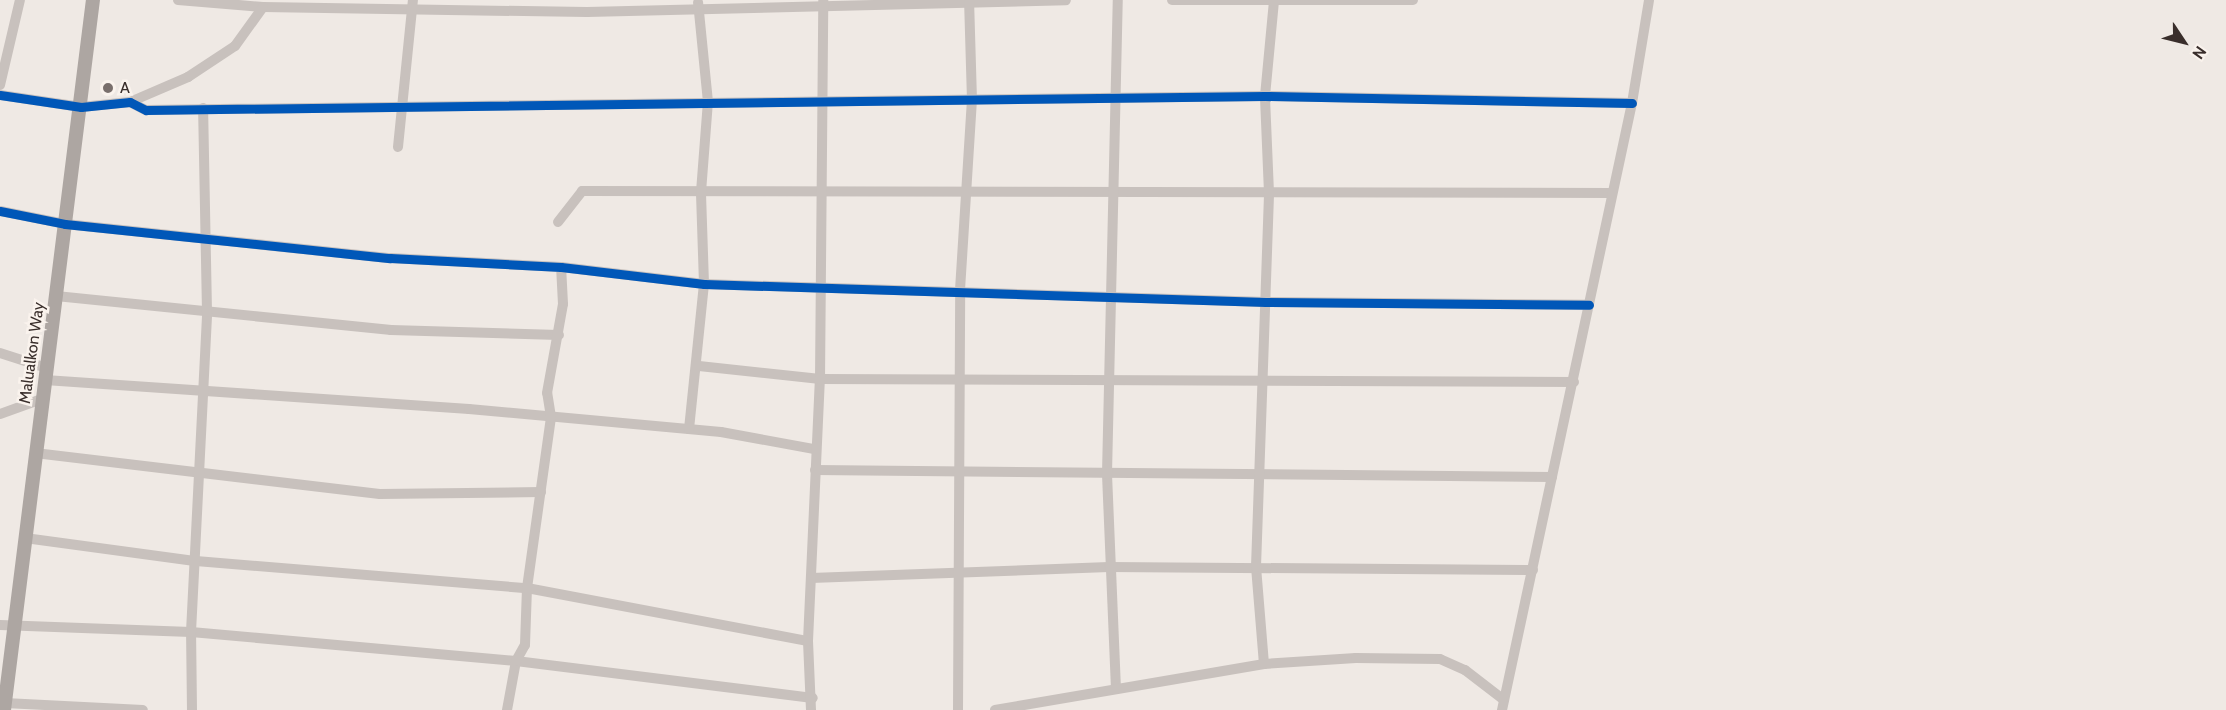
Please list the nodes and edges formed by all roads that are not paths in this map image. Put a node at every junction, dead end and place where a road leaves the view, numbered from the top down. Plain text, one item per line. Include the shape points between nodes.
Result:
1 (20, 0) edge
2 (93, 0) edge
3 (183, 0) edge
4 (1066, 0) edge
5 (1118, 0) edge
6 (1172, 0) edge
7 (1413, 0) edge
8 (1649, 0) edge
9 (969, 2) edge
10 (1274, 2) edge
11 (412, 3) edge
12 (823, 3) edge
13 (698, 4) edge
14 (263, 7) junction
15 (0, 85) edge
16 (0, 95) edge
17 (1265, 96) junction
18 (1114, 98) junction
19 (822, 99) junction
20 (972, 100) junction
21 (130, 102) junction
22 (708, 102) junction
23 (402, 103) junction
24 (1632, 103) junction
25 (81, 107) junction
26 (203, 108) junction
27 (398, 147) dead end
28 (820, 191) junction
29 (701, 192) junction
30 (968, 192) junction
31 (1115, 193) junction
32 (1269, 193) junction
33 (1612, 193) junction
34 (0, 211) edge
35 (558, 222) dead end
36 (65, 224) junction
37 (206, 237) junction
38 (561, 267) junction
39 (704, 284) junction
40 (819, 289) junction
41 (960, 290) junction
42 (1112, 295) junction
43 (57, 296) junction
44 (1266, 302) junction
45 (1589, 305) junction
46 (207, 312) junction
47 (559, 335) junction
48 (0, 353) edge
49 (699, 366) junction
50 (46, 374) junction
51 (959, 378) junction
52 (1112, 378) junction
53 (820, 379) junction
54 (1261, 380) junction
55 (1574, 382) junction
56 (204, 391) junction
57 (42, 399) junction
58 (0, 414) edge
59 (551, 417) junction
60 (690, 429) junction
61 (814, 449) junction
62 (35, 453) junction
63 (815, 470) junction
64 (1261, 473) junction
65 (1107, 474) junction
66 (957, 475) junction
67 (200, 477) junction
68 (1551, 477) junction
69 (541, 492) junction
70 (25, 538) junction
71 (196, 561) junction
72 (1109, 567) junction
73 (1256, 567) junction
74 (1533, 570) junction
75 (956, 572) junction
76 (811, 578) junction
77 (526, 588) junction
78 (6, 626) edge
79 (191, 632) junction
80 (808, 641) junction
81 (516, 661) junction
82 (1264, 664) junction
83 (1116, 689) junction
84 (813, 698) junction
85 (1503, 705) edge
86 (5, 707) edge
87 (143, 710) edge
88 (192, 710) edge
89 (507, 710) edge
90 (811, 710) edge
91 (958, 710) edge
92 (995, 710) edge

1 - 15 street
2 - 25 main road, Malualkon Way
3 - 14 street
4 - 9 street
5 - 18 street
6 - 10 street
7 - 10 street
8 - 24 street
9 - 12 street
9 - 20 street
10 - 17 street
11 - 13 street via 587,12
11 - 14 street
11 - 23 street
12 - 13 street
12 - 19 street
13 - 22 street
14 - 21 street via 235,46 188,77
16 - 25 street
17 - 18 street
17 - 24 street
17 - 32 street
18 - 20 street
18 - 31 street
19 - 20 street
19 - 22 street
19 - 28 street
20 - 30 street
21 - 25 street
21 - 26 street via 146,110
22 - 23 street
22 - 29 street
23 - 26 street
23 - 27 street
24 - 33 street
25 - 36 main road, Malualkon Way
26 - 37 street
28 - 29 street
28 - 30 street
28 - 40 street
29 - 35 street via 582,191
29 - 39 street
30 - 31 street
30 - 41 street
31 - 32 street
31 - 42 street
32 - 33 street
32 - 44 street
33 - 45 street
34 - 36 street
36 - 37 street
36 - 43 main road, Malualkon Way
37 - 38 street via 390,258
37 - 46 street
38 - 39 street
38 - 47 street
39 - 40 street
39 - 49 street
40 - 41 street
40 - 53 street
41 - 42 street
41 - 51 street
42 - 44 street
42 - 52 street
43 - 46 street
43 - 50 main road, Malualkon Way
44 - 45 street
44 - 54 street
45 - 55 street
46 - 47 street via 391,330
46 - 56 street
47 - 59 street via 547,393
48 - 50 street
49 - 53 street
49 - 60 street
50 - 56 street
50 - 57 main road, Malualkon Way
51 - 52 street
51 - 53 street
51 - 66 street
52 - 54 street
52 - 65 street
53 - 61 street
54 - 55 street
54 - 64 street
55 - 68 street
56 - 59 street
56 - 67 street
57 - 58 street
57 - 62 main road, Malualkon Way
59 - 60 street
59 - 69 street
60 - 61 street
61 - 63 street
62 - 67 street
62 - 70 main road, Malualkon Way
63 - 66 street
63 - 76 street
64 - 65 street
64 - 68 street
64 - 73 street
65 - 66 street
65 - 72 street
66 - 75 street
67 - 69 street via 380,494
67 - 71 street
68 - 74 street
69 - 77 street
70 - 71 street
70 - 78 main road, Malualkon Way
71 - 77 street
71 - 79 street
72 - 73 street
72 - 75 street
72 - 83 street
73 - 74 street
73 - 82 street
74 - 85 street
75 - 76 street
75 - 91 street
76 - 80 street
77 - 80 street
77 - 81 street via 525,645
78 - 79 street
78 - 86 main road, Malualkon Way
79 - 81 street
79 - 88 street
80 - 84 street
81 - 84 street
81 - 89 street
82 - 83 street
82 - 85 street via 1440,659 1465,670
83 - 92 street
84 - 90 street
86 - 87 street

